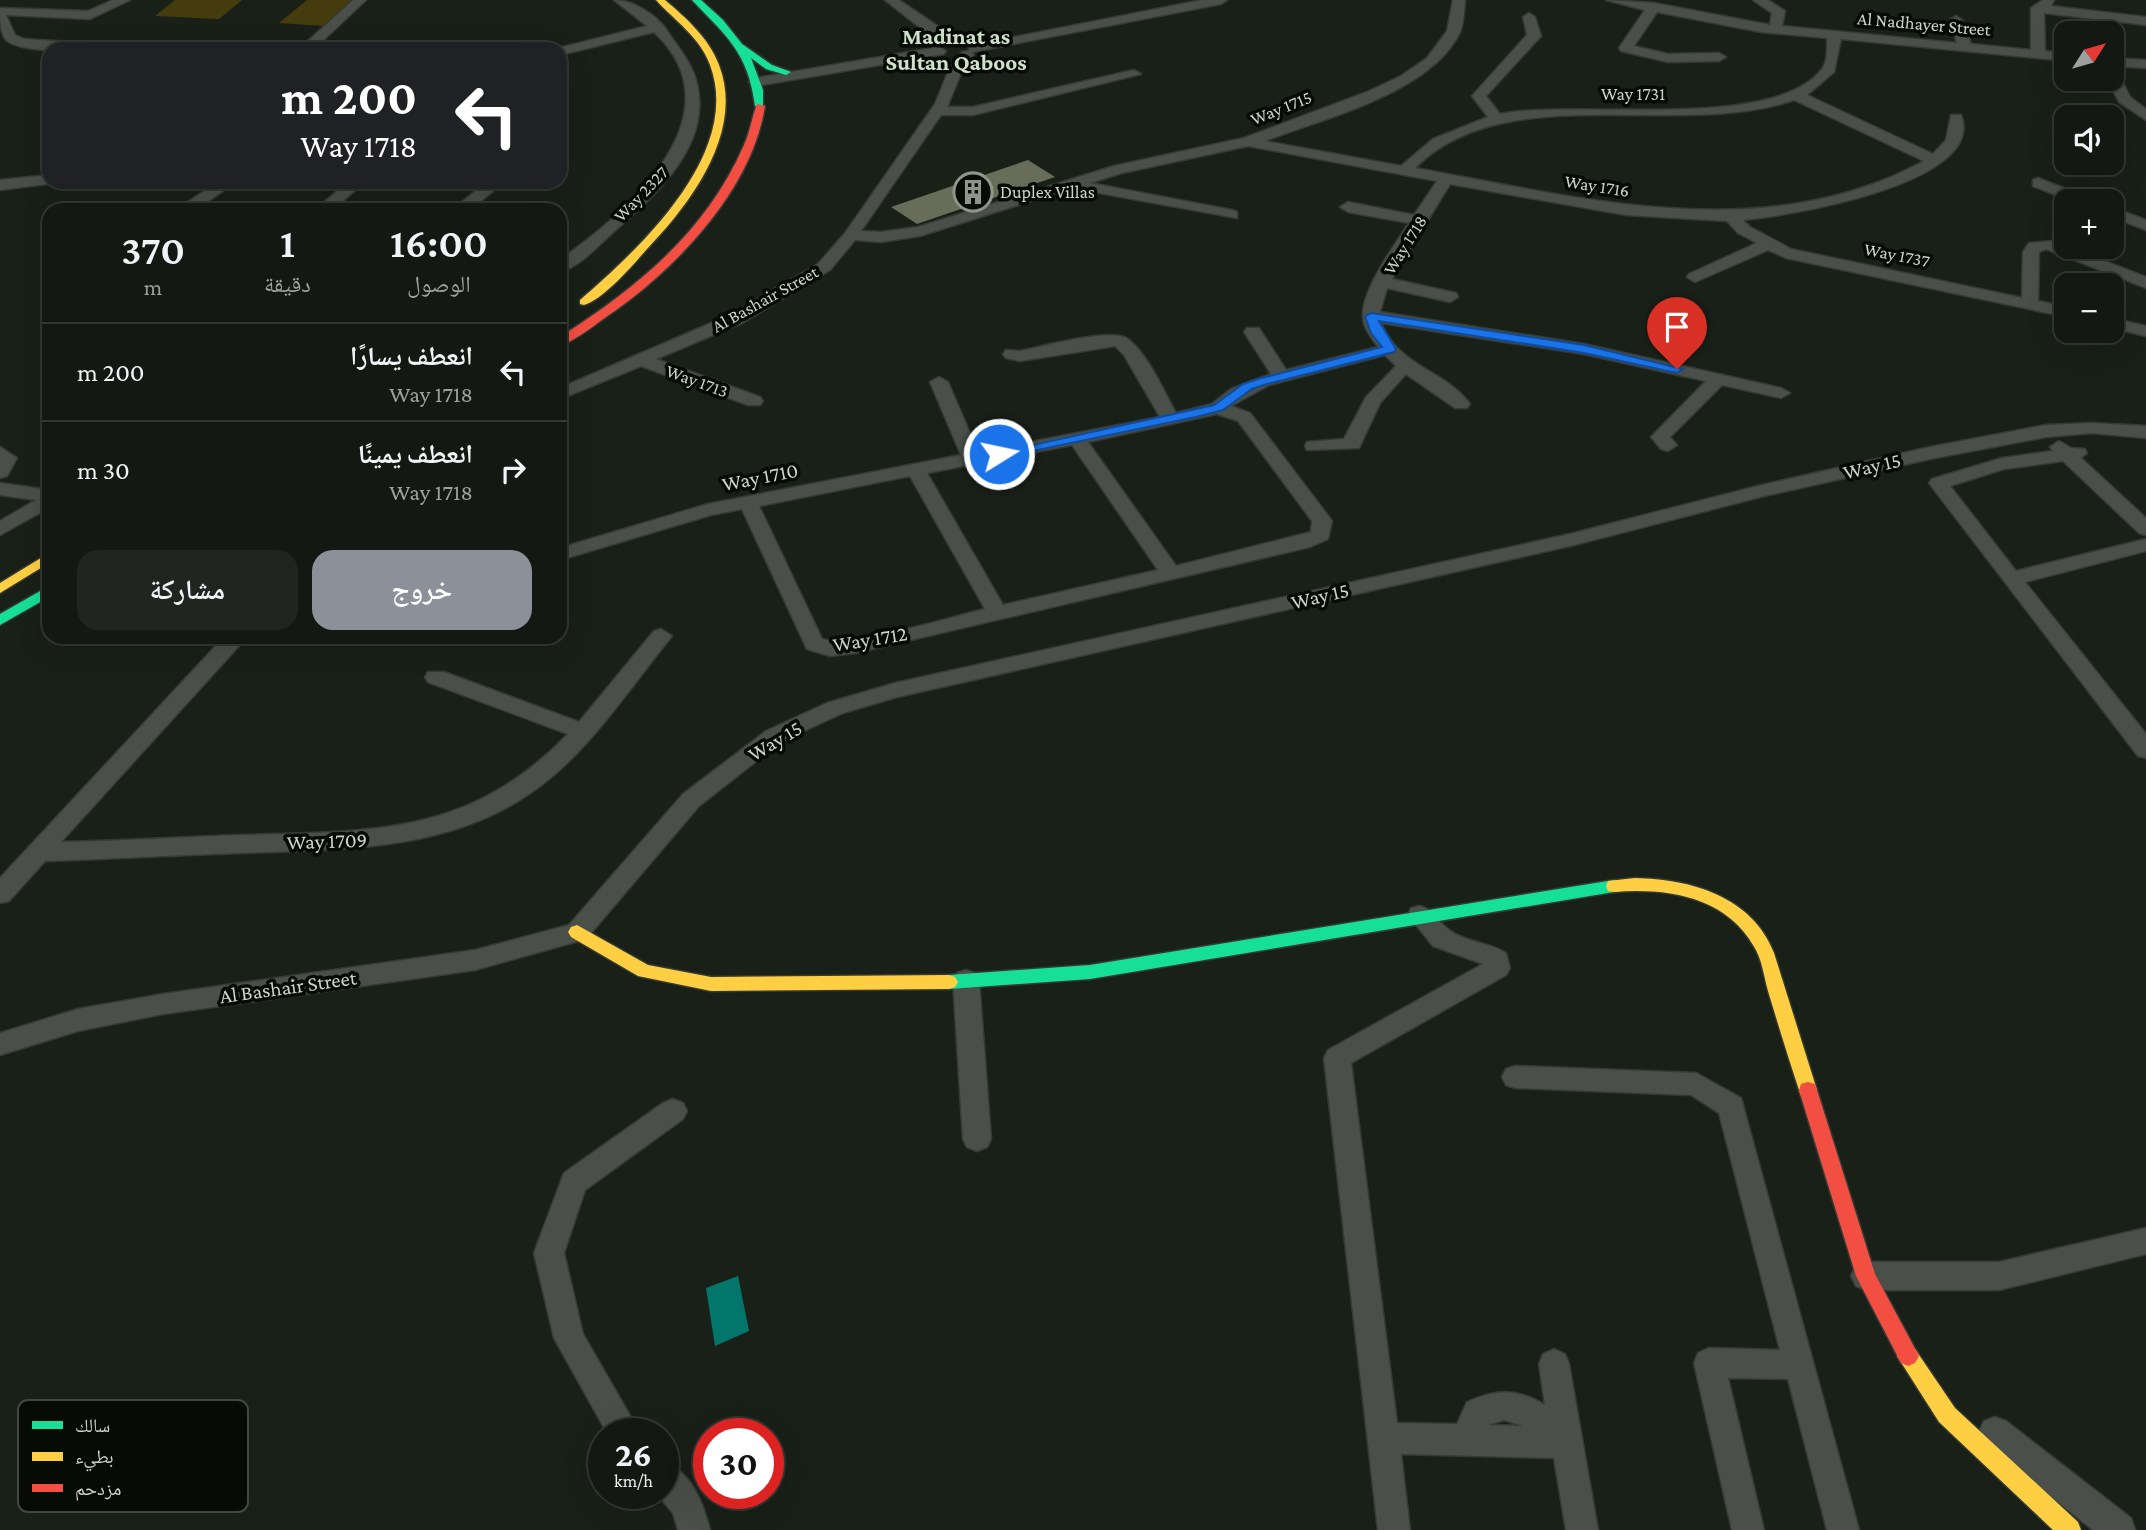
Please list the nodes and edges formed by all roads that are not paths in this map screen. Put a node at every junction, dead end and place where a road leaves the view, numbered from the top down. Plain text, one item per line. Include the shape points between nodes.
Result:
1 (124, 0) edge
2 (360, 0) edge
3 (620, 0) edge
4 (660, 0) edge
5 (670, 0) edge
6 (891, 0) edge
7 (1193, 0) edge
8 (1221, 0) edge
9 (1459, 0) edge
10 (1612, 0) edge
11 (1759, 0) edge
12 (2054, 0) edge
13 (701, 2) edge
14 (1654, 7) junction
15 (2037, 8) junction
16 (1153, 12) junction
17 (0, 14) edge
18 (1529, 17) dead end
19 (1956, 20) dead end
20 (2146, 21) edge
21 (659, 27) junction
22 (1775, 30) junction
23 (1834, 36) junction
24 (5, 38) edge
25 (314, 42) edge
26 (42, 44) edge
27 (739, 44) junction
28 (1965, 46) junction
29 (567, 49) edge
30 (955, 49) junction
31 (2038, 54) junction
32 (2054, 56) edge
33 (1719, 57) dead end
34 (2124, 63) edge
35 (2146, 64) edge
36 (1134, 74) dead end
37 (788, 75) junction
38 (742, 80) junction
39 (2120, 91) edge
40 (1796, 94) junction
41 (937, 111) junction
42 (759, 113) junction
43 (2146, 116) edge
44 (1956, 118) dead end
45 (1497, 119) junction
46 (1248, 142) junction
47 (1936, 160) junction
48 (1406, 169) junction
49 (1447, 177) junction
50 (42, 181) edge
51 (2038, 183) dead end
52 (1069, 184) junction
53 (0, 186) edge
54 (217, 189) edge
55 (348, 189) edge
56 (487, 189) edge
57 (2054, 189) edge
58 (195, 203) edge
59 (332, 203) edge
60 (469, 203) edge
61 (1348, 208) dead end
62 (1232, 215) dead end
63 (1731, 216) junction
64 (2124, 217) edge
65 (1420, 220) junction
66 (2146, 225) edge
67 (851, 235) junction
68 (1766, 245) junction
69 (567, 261) edge
70 (1695, 277) dead end
71 (1381, 282) junction
72 (2146, 283) edge
73 (1450, 297) dead end
74 (2030, 303) junction
75 (2054, 309) edge
76 (1371, 316) junction
77 (2124, 326) edge
78 (2146, 331) edge
79 (1253, 332) dead end
80 (567, 337) edge
81 (1390, 349) junction
82 (1012, 354) dead end
83 (641, 360) junction
84 (1406, 366) junction
85 (1282, 376) junction
86 (1718, 379) junction
87 (939, 382) dead end
88 (567, 391) edge
89 (1780, 393) dead end
90 (754, 401) dead end
91 (1461, 404) dead end
92 (1218, 408) junction
93 (1171, 420) junction
94 (2042, 431) junction
95 (2146, 432) edge
96 (1078, 440) junction
97 (1668, 445) dead end
98 (1314, 446) dead end
99 (0, 453) edge
100 (2072, 453) junction
101 (972, 458) junction
102 (916, 470) junction
103 (0, 472) edge
104 (0, 489) edge
105 (42, 497) edge
106 (42, 502) edge
107 (748, 502) junction
108 (0, 529) edge
109 (2146, 529) edge
110 (2146, 545) edge
111 (567, 552) edge
112 (42, 562) edge
113 (42, 568) edge
114 (1169, 571) junction
115 (2011, 579) junction
116 (0, 590) edge
117 (42, 595) edge
118 (997, 613) junction
119 (0, 620) edge
120 (661, 636) dead end
121 (230, 644) edge
122 (436, 677) dead end
123 (582, 731) junction
124 (2146, 750) edge
125 (40, 852) junction
126 (0, 894) edge
127 (1420, 915) junction
128 (577, 932) junction
129 (966, 980) junction
130 (0, 1044) edge
131 (1515, 1077) dead end
132 (673, 1111) dead end
133 (977, 1139) dead end
134 (2146, 1241) edge
135 (1866, 1276) junction
136 (1904, 1351) junction
137 (1554, 1364) dead end
138 (1799, 1365) junction
139 (615, 1418) edge
140 (1383, 1438) junction
141 (1568, 1443) junction
142 (679, 1495) edge
143 (694, 1530) edge
144 (1394, 1530) edge
145 (1582, 1530) edge
146 (1748, 1530) edge
147 (1843, 1530) edge
148 (2070, 1530) edge
149 (2119, 1530) edge

1 - 17 street via 90,15 12,10
2 - 25 street
3 - 21 street, Way 2327
4 - 38 main road via 693,31 719,77 714,136 685,197 652,241 615,277 570,308 631,273 680,225 700,197 718,158 729,91
5 - 38 main road
6 - 30 street
7 - 16 street
8 - 16 street
9 - 46 street, Way 1715 via 1454,31 1432,61 1406,79
10 - 14 street, Al Nadhayer Street
11 - 22 street via 1779,11
12 - 15 street
13 - 27 main road
14 - 22 street, Al Nadhayer Street
14 - 33 street via 1626,48 1668,58
15 - 20 street
15 - 31 street
16 - 30 street
17 - 24 street
18 - 45 street via 1534,36 1479,96
19 - 28 street
21 - 29 street
21 - 69 street, Way 2327 via 685,60 694,96 687,134 666,173
22 - 23 street, Al Nadhayer Street
23 - 28 street, Al Nadhayer Street
23 - 40 street, Way 1731 via 1834,54 1826,73
24 - 26 street
27 - 37 main road
27 - 38 main road
28 - 31 street, Al Nadhayer Street
30 - 37 street
30 - 41 street, Al Bashair Street via 954,80
31 - 32 street, Al Nadhayer Street
34 - 35 street
36 - 41 street via 973,111
37 - 38 street
37 - 42 main road via 772,89
38 - 42 main road
39 - 43 street
40 - 45 street, Way 1731 via 1764,105 1719,110 1538,113
40 - 47 street
41 - 67 street, Al Bashair Street
42 - 80 main road via 750,145 724,196 690,242 650,280
44 - 47 street, Way 1716 via 1955,143
45 - 48 street, Way 1731 via 1447,138 1420,153
46 - 48 street, Way 1716
46 - 52 street, Way 1715 via 1165,157
47 - 63 street, Way 1716 via 1850,196 1798,209
48 - 49 street, Way 1716
49 - 63 street, Way 1716 via 1603,207
49 - 65 street, Way 1718
50 - 53 street
51 - 57 street
52 - 62 street, Way 1715
52 - 67 street, Way 1715 via 920,231 881,237
54 - 58 street
55 - 59 street
56 - 60 street
61 - 65 street
63 - 68 street, Way 1737
64 - 66 street
65 - 71 street, Way 1718
67 - 83 street, Al Bashair Street via 824,267 794,287 736,319
68 - 70 street
68 - 74 street, Way 1737 via 1807,259
71 - 73 street
71 - 76 street, Way 1718
72 - 74 street via 2048,244 2035,246
74 - 75 street, Way 1737
76 - 81 street
76 - 86 street via 1584,349
77 - 78 street
79 - 85 street
81 - 84 street
81 - 85 street, Way 1710
82 - 93 street via 1120,341
83 - 88 street, Al Bashair Street
83 - 90 street, Way 1713
84 - 91 street via 1448,390
84 - 98 street via 1372,399 1359,419 1352,444
85 - 92 street, Way 1710 via 1248,387
86 - 89 street
86 - 97 street via 1660,437
87 - 101 street
92 - 93 street, Way 1710
92 - 114 street, Way 1712 via 1244,416 1322,520 1321,535
93 - 96 street, Way 1710
94 - 95 street, Way 15
94 - 100 street
94 - 128 street, Way 15 via 1814,479 1570,540 895,690 835,708 775,736 691,800
96 - 101 street, Way 1710
96 - 114 street
99 - 103 street via 8,458
100 - 109 street
100 - 115 street via 2002,464 1940,483
101 - 102 street, Way 1710
102 - 107 street, Way 1710
102 - 118 street
104 - 105 street
106 - 108 street
107 - 111 street, Way 1710
107 - 118 street, Way 1712 via 814,644 830,649 855,646
110 - 115 street
112 - 116 main road
113 - 116 main road
114 - 118 street, Way 1712
115 - 124 street
117 - 119 main road
120 - 123 street, Way 1709
121 - 125 street
122 - 123 street
123 - 125 street, Way 1709 via 523,788 485,810 419,831 377,839
125 - 126 street
127 - 129 main road via 1090,972
127 - 135 main road via 1638,883 1680,887 1714,900 1746,923 1762,944
127 - 140 street via 1442,939 1485,952 1497,960 1497,968 1337,1058
128 - 129 main road via 643,971 711,984
128 - 130 street, Al Bashair Street via 475,960 78,1020
129 - 133 street
131 - 138 street via 1696,1084 1731,1105
132 - 139 street via 574,1182 549,1253 569,1338
134 - 135 street via 1999,1276
135 - 136 main road
136 - 148 main road via 1947,1415
136 - 149 street via 1981,1420
137 - 141 street
138 - 146 street via 1709,1363
138 - 147 street
140 - 141 street via 1466,1440 1478,1413 1510,1403
140 - 144 street
141 - 145 street
142 - 143 street via 687,1504

